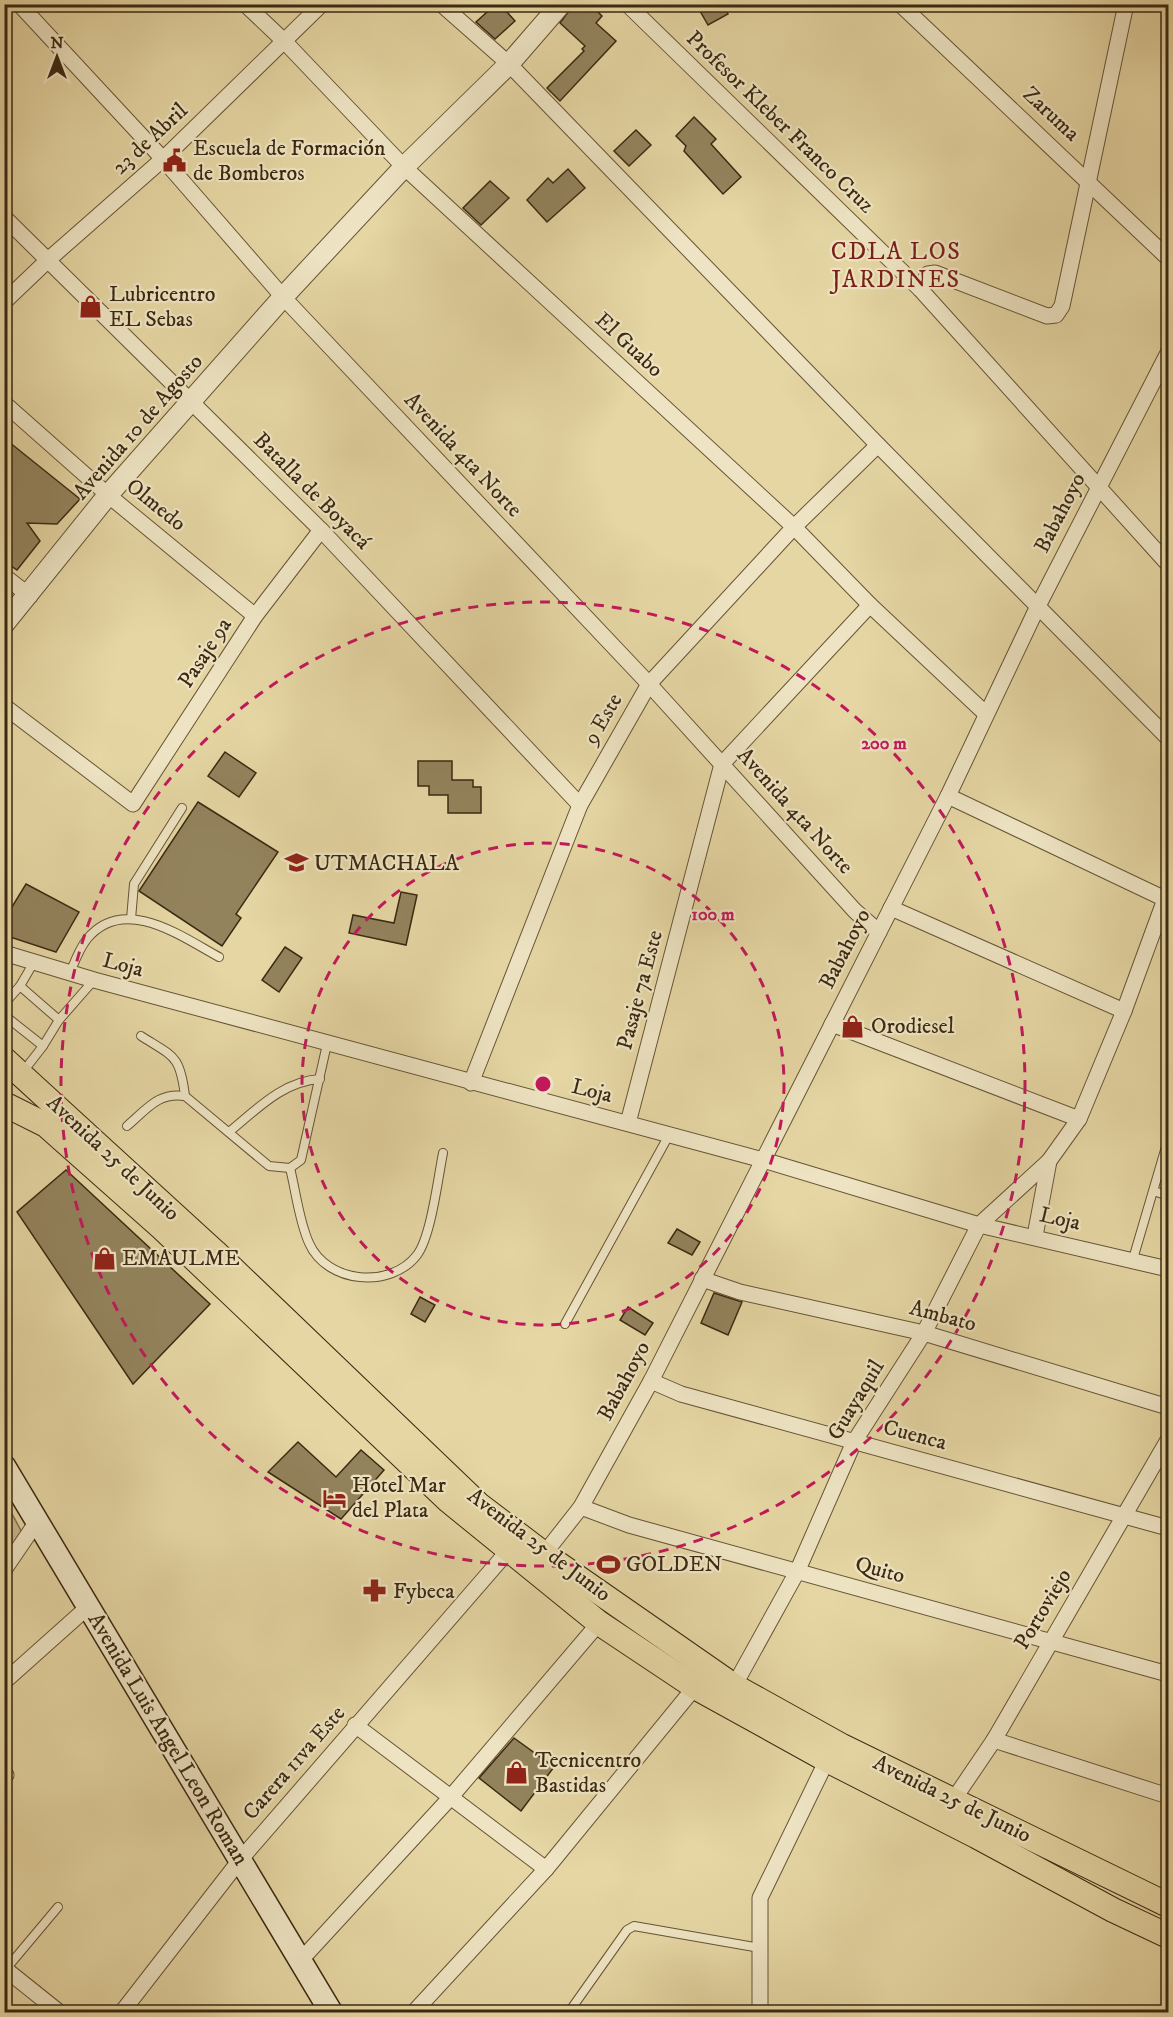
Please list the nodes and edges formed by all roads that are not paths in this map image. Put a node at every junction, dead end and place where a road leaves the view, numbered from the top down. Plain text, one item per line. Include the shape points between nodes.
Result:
1 (19, 4) edge
2 (245, 4) edge
3 (322, 4) edge
4 (441, 4) edge
5 (561, 4) edge
6 (627, 4) edge
7 (900, 4) edge
8 (1126, 4) edge
9 (284, 41) junction
10 (509, 64) junction
11 (163, 159) junction
12 (404, 167) junction
13 (1089, 181) junction
14 (4, 217) edge
15 (1168, 258) edge
16 (48, 260) junction
17 (920, 289) junction
18 (283, 297) junction
19 (4, 302) edge
20 (1168, 353) edge
21 (192, 401) junction
22 (4, 403) edge
23 (878, 445) junction
24 (1099, 487) junction
25 (108, 495) junction
26 (794, 527) junction
27 (321, 530) junction
28 (1168, 564) edge
29 (4, 576) edge
30 (30, 596) junction
31 (870, 605) junction
32 (1038, 606) junction
33 (255, 616) junction
34 (4, 624) edge
35 (649, 684) junction
36 (4, 706) edge
37 (986, 714) junction
38 (1168, 738) edge
39 (722, 764) junction
40 (948, 796) junction
41 (580, 805) junction
42 (182, 808) dead end
43 (1167, 895) edge
44 (891, 908) junction
45 (131, 919) junction
46 (879, 932) junction
47 (4, 953) edge
48 (219, 957) dead end
49 (34, 962) junction
50 (70, 973) junction
51 (94, 980) junction
52 (20, 986) junction
53 (4, 1004) edge
54 (1124, 1011) junction
55 (4, 1015) edge
56 (59, 1020) junction
57 (832, 1024) junction
58 (141, 1036) dead end
59 (327, 1044) junction
60 (43, 1046) junction
61 (13, 1067) edge
62 (320, 1079) junction
63 (471, 1083) junction
64 (185, 1096) junction
65 (4, 1104) edge
66 (1079, 1119) junction
67 (628, 1123) junction
68 (127, 1126) dead end
69 (229, 1132) junction
70 (669, 1135) junction
71 (1168, 1140) edge
72 (443, 1153) dead end
73 (764, 1160) junction
74 (1049, 1161) junction
75 (290, 1168) junction
76 (1154, 1191) junction
77 (1168, 1196) edge
78 (979, 1225) junction
79 (1035, 1236) junction
80 (1134, 1259) junction
81 (1168, 1269) edge
82 (702, 1280) junction
83 (565, 1324) dead end
84 (924, 1333) junction
85 (651, 1381) junction
86 (1168, 1407) edge
87 (1168, 1440) edge
88 (854, 1442) junction
89 (4, 1466) edge
90 (581, 1507) junction
91 (1125, 1515) junction
92 (36, 1523) junction
93 (1168, 1528) edge
94 (509, 1550) junction
95 (544, 1554) junction
96 (4, 1570) edge
97 (797, 1572) junction
98 (89, 1606) junction
99 (599, 1623) junction
100 (1050, 1640) junction
101 (1168, 1674) edge
102 (4, 1682) edge
103 (734, 1686) junction
104 (695, 1687) junction
105 (355, 1725) junction
106 (994, 1740) junction
107 (827, 1760) junction
108 (1168, 1796) edge
109 (450, 1798) junction
110 (954, 1799) junction
111 (240, 1860) junction
112 (546, 1869) junction
113 (1132, 1886) junction
114 (1168, 1901) edge
115 (1168, 1905) edge
116 (58, 1907) dead end
117 (1113, 1910) junction
118 (1168, 1936) edge
119 (760, 1948) junction
120 (1168, 1949) edge
121 (300, 1961) junction
122 (5, 1969) edge
123 (58, 2013) edge
124 (122, 2013) edge
125 (331, 2013) edge
126 (414, 2013) edge
127 (569, 2013) edge
128 (760, 2013) edge

1 - 11 street, Avenida 4ta Norte
2 - 9 street, El Guabo
3 - 9 street, 23 de Abril
4 - 10 street
5 - 10 street, Avenida 10 de Agosto
6 - 17 street, Profesor Kleber Franco Cruz
7 - 13 street, Zaruma
8 - 13 street
9 - 11 street, 23 de Abril
9 - 12 street, El Guabo
10 - 12 street, Avenida 10 de Agosto
10 - 23 street
11 - 16 street, 23 de Abril
11 - 18 street, Avenida 4ta Norte
12 - 18 street, Avenida 10 de Agosto
12 - 26 street, El Guabo
13 - 15 street, Zaruma
13 - 17 street via 1062,306 1056,315 1047,316 934,273 928,274
14 - 16 street, Batalla de Boyacá
16 - 19 street, 23 de Abril
16 - 21 street, Batalla de Boyacá
17 - 24 street, Profesor Kleber Franco Cruz
18 - 21 street, Avenida 10 de Agosto
18 - 35 street, Avenida 4ta Norte
20 - 24 street, Babahoyo
21 - 25 street, Avenida 10 de Agosto
21 - 27 street, Batalla de Boyacá
22 - 25 street, Olmedo
23 - 26 street, 9 Este
23 - 32 street
24 - 28 street, Profesor Kleber Franco Cruz
24 - 32 street, Babahoyo
25 - 30 street, Avenida 10 de Agosto
25 - 33 street, Olmedo
26 - 31 street, El Guabo
26 - 35 street, 9 Este
27 - 33 street, Pasaje 9a
27 - 41 street, Batalla de Boyacá
29 - 30 street
30 - 34 street, Avenida 10 de Agosto
31 - 37 street, El Guabo
31 - 39 street, Pasaje 7a Este
32 - 37 street, Babahoyo
32 - 38 street
33 - 36 street, Pasaje 9a via 133,804
35 - 39 street, Avenida 4ta Norte
35 - 41 street, 9 Este
37 - 40 street, Babahoyo
39 - 46 street, Avenida 4ta Norte via 855,911
39 - 67 street, Pasaje 7a Este
40 - 43 street
40 - 44 street, Babahoyo
41 - 63 street, 9 Este
42 - 45 lane via 135,884
43 - 54 street, Guayaquil
44 - 46 street, Babahoyo
44 - 54 street
45 - 48 lane via 149,921
45 - 50 lane via 107,926 88,938
46 - 57 street, Babahoyo
47 - 49 street, Loja
49 - 50 street, Loja
49 - 52 lane
50 - 51 street, Loja
51 - 56 lane
51 - 59 street, Loja
52 - 53 lane
52 - 56 lane
54 - 66 street, Guayaquil
55 - 60 lane
56 - 60 lane
57 - 66 street
57 - 73 street, Babahoyo
58 - 64 lane via 175,1058 182,1069
59 - 62 lane
59 - 63 street, Loja
60 - 61 lane
61 - 95 main road, Avenida 25 de Junio via 215,1252 478,1504
62 - 69 lane via 282,1089
62 - 75 lane via 301,1160
63 - 67 street, Loja
64 - 68 lane via 161,1097
64 - 69 lane
65 - 94 main road, Avenida 25 de Junio via 46,1125 162,1228 449,1501
66 - 74 street, Guayaquil
67 - 70 street, Loja
69 - 75 lane via 269,1166
70 - 73 street, Loja
70 - 83 lane
71 - 76 lane
72 - 75 lane via 425,1238 417,1255 396,1274 370,1279 325,1263 310,1244
73 - 78 street, Loja
73 - 82 street, Babahoyo
74 - 78 street, Guayaquil
74 - 79 street, Guayaquil
76 - 77 lane
76 - 80 lane
78 - 79 street, Loja
78 - 84 street, Guayaquil
79 - 80 street, Loja
80 - 81 street, Loja
82 - 84 street, Ambato
82 - 85 street, Babahoyo
84 - 86 street, Ambato
84 - 88 street, Guayaquil
85 - 88 street, Cuenca via 681,1394
85 - 90 street, Babahoyo
87 - 91 street, Portoviejo
88 - 91 street, Cuenca
88 - 97 street, Guayaquil
89 - 92 main road, Avenida Luis Angel Leon Roman
90 - 95 street, Babahoyo
90 - 97 street, Quito via 629,1525
91 - 93 street, Cuenca
91 - 100 street, Portoviejo
92 - 96 street
92 - 98 main road, Avenida Luis Angel Leon Roman
94 - 99 main road, Avenida 25 de Junio
94 - 105 street, Carera 11va Este
95 - 103 main road, Avenida 25 de Junio
97 - 100 street, Quito
97 - 103 street, Guayaquil
98 - 102 street
98 - 111 main road, Avenida Luis Angel Leon Roman
99 - 104 main road, Avenida 25 de Junio
99 - 109 street
100 - 101 street, Quito
100 - 106 street, Portoviejo
103 - 110 main road, Avenida 25 de Junio via 842,1746
104 - 107 main road, Avenida 25 de Junio
104 - 112 street
105 - 109 street
105 - 111 street, Carera 11va Este
106 - 108 street
106 - 110 street, Portoviejo
107 - 117 main road, Avenida 25 de Junio
107 - 119 street via 760,1898
109 - 112 street
109 - 121 street
110 - 113 main road, Avenida 25 de Junio
111 - 121 main road, Avenida Luis Angel Leon Roman
111 - 124 street, Carera 11va Este
112 - 126 street
113 - 114 main road, Avenida 25 de Junio
113 - 115 main road, Avenida 25 de Junio
116 - 122 lane
117 - 118 main road, Avenida 25 de Junio
117 - 120 main road, Avenida 25 de Junio
119 - 127 lane via 634,1926 627,1930
119 - 128 street
121 - 125 main road, Avenida Luis Angel Leon Roman
122 - 123 street

